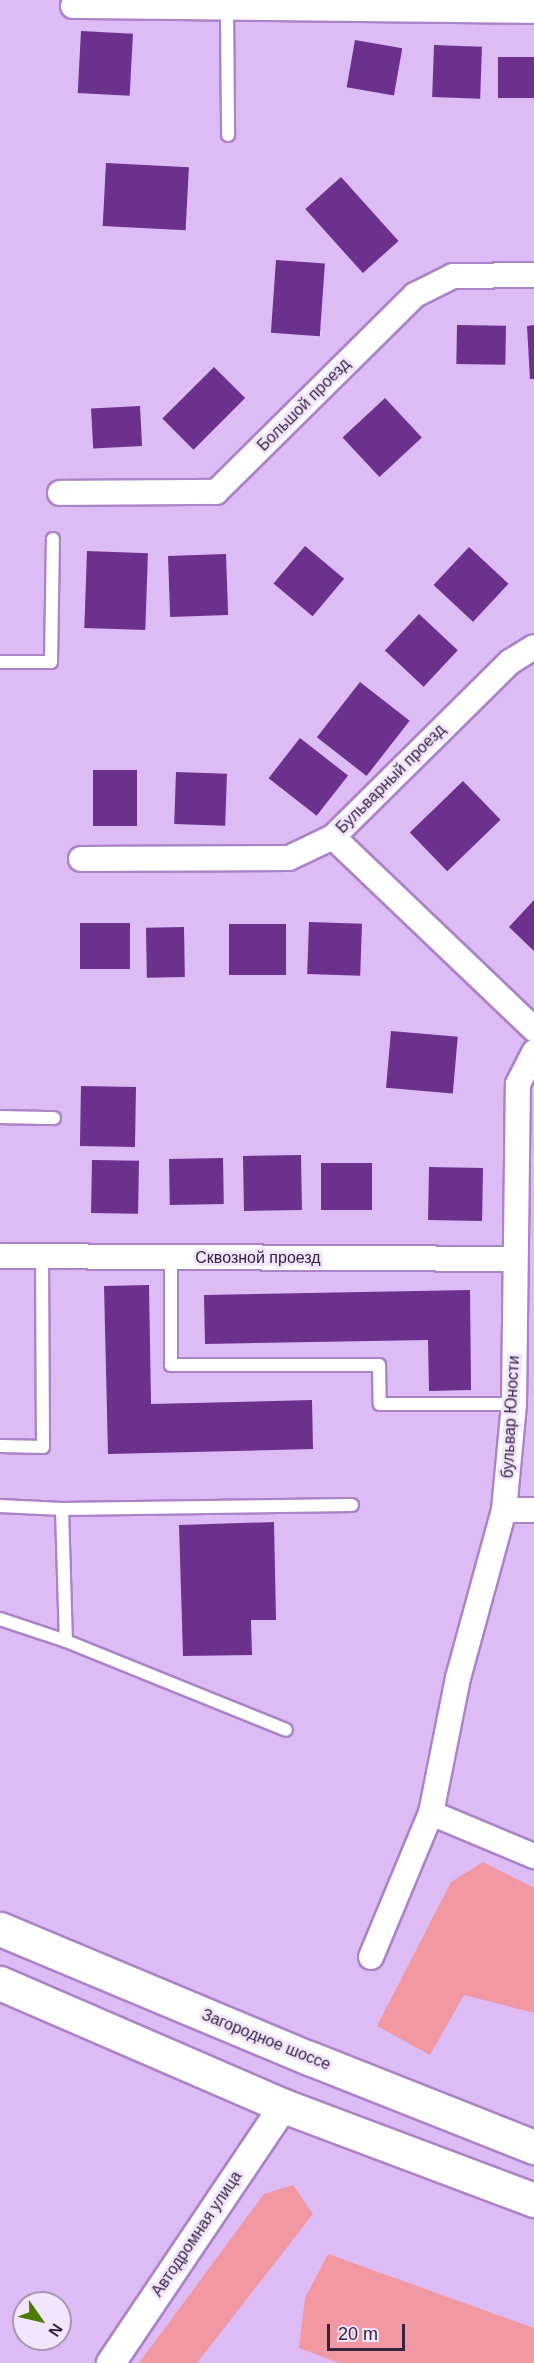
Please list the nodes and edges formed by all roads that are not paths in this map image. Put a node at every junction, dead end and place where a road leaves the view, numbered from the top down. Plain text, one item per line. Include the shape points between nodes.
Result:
1 (73, 6) dead end
2 (227, 9) junction
3 (534, 11) edge
4 (228, 135) dead end
5 (534, 276) edge
6 (60, 493) dead end
7 (53, 538) dead end
8 (534, 647) edge
9 (0, 662) edge
10 (333, 837) junction
11 (81, 859) dead end
12 (534, 1029) edge
13 (534, 1052) edge
14 (0, 1117) edge
15 (54, 1118) dead end
16 (0, 1256) edge
17 (42, 1258) junction
18 (171, 1258) junction
19 (515, 1259) junction
20 (514, 1404) junction
21 (0, 1446) edge
22 (352, 1505) dead end
23 (0, 1506) edge
24 (62, 1509) junction
25 (504, 1510) junction
26 (534, 1510) edge
27 (0, 1619) edge
28 (66, 1641) junction
29 (286, 1730) dead end
30 (431, 1814) junction
31 (534, 1857) edge
32 (0, 1929) edge
33 (371, 1957) dead end
34 (0, 1983) edge
35 (284, 2106) junction
36 (534, 2146) edge
37 (534, 2200) edge
38 (111, 2363) edge

1 - 2 street
2 - 3 street
2 - 4 lane
5 - 6 street, Большой проезд via 453,276 415,295 216,492
7 - 9 lane via 51,662
8 - 10 street, Бульварный проезд via 510,662
10 - 11 street, Бульварный проезд via 290,858
10 - 12 street
13 - 19 street, бульвар Юности via 518,1084
14 - 15 lane
16 - 17 street, Сквозной проезд
17 - 18 street, Сквозной проезд
17 - 21 lane via 43,1447
18 - 19 street, Сквозной проезд
18 - 20 lane via 171,1365 379,1365 380,1404
19 - 20 street, бульвар Юности
20 - 25 street, бульвар Юности
22 - 24 lane
23 - 24 lane
24 - 28 lane
25 - 26 street
25 - 30 street, бульвар Юности via 458,1678
27 - 28 lane
28 - 29 lane
30 - 31 street
30 - 33 street, бульвар Юности
32 - 36 highway, Загородное шоссе via 309,2058
34 - 35 highway
35 - 37 highway
35 - 38 street, Автодромная улица

